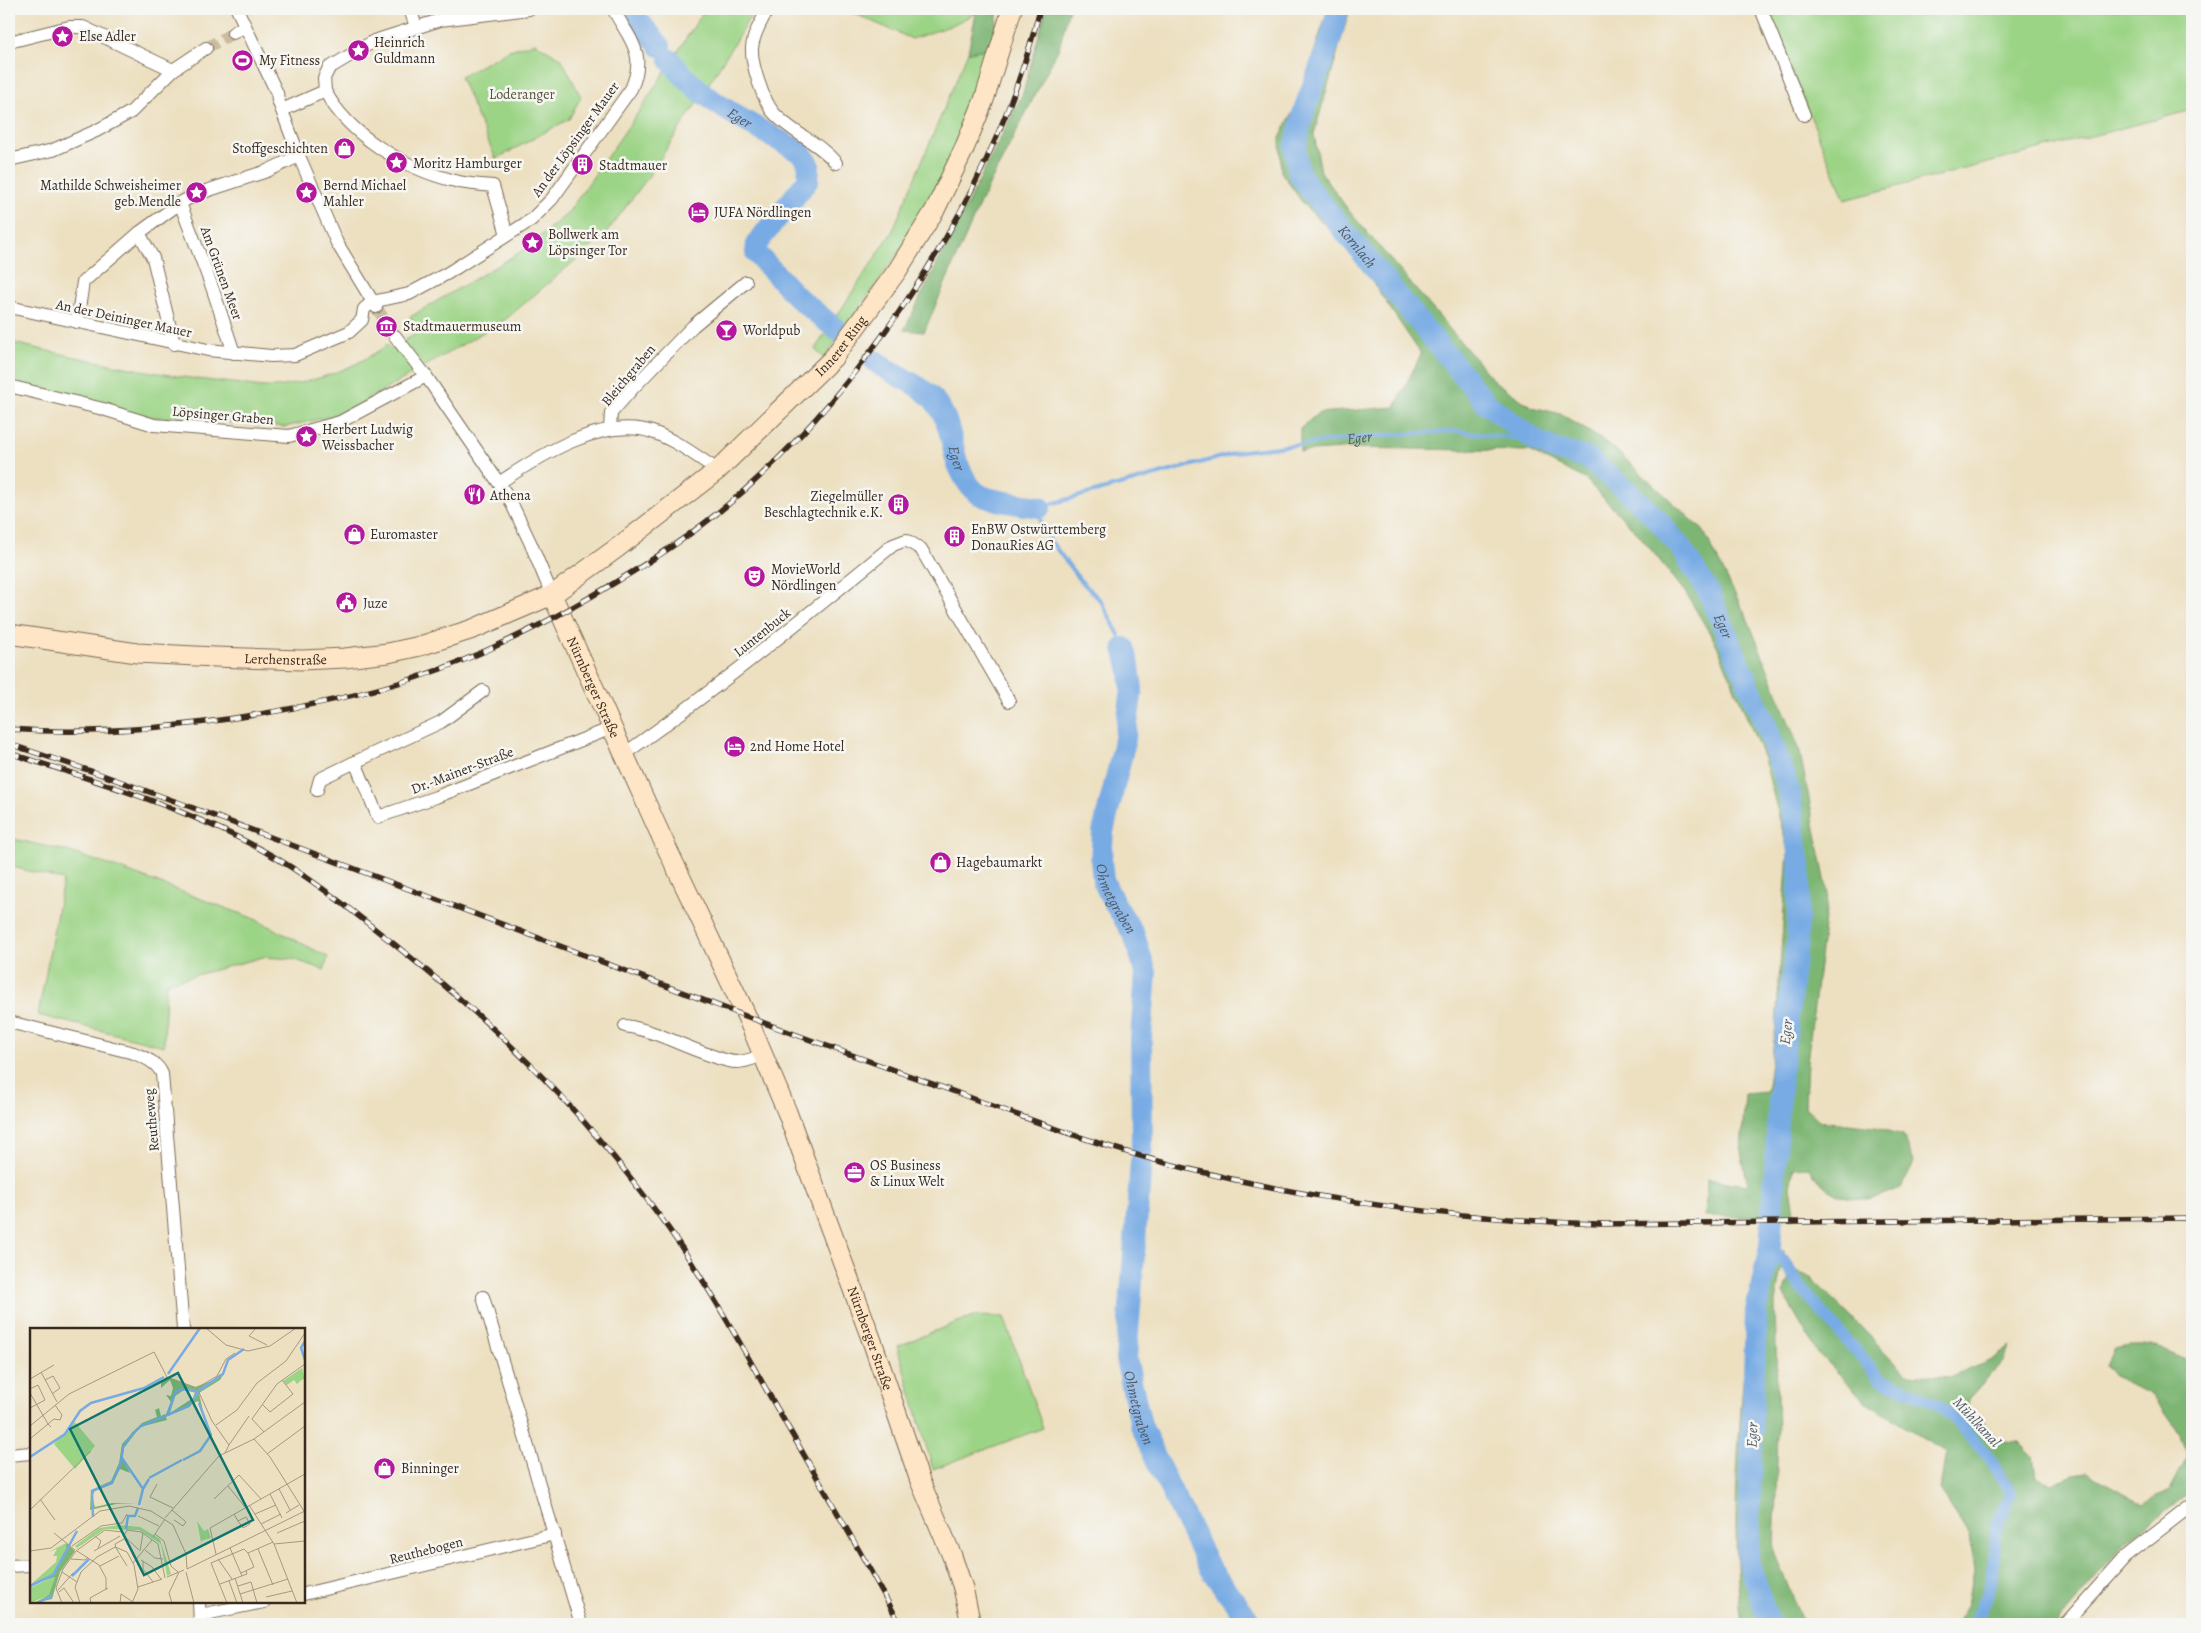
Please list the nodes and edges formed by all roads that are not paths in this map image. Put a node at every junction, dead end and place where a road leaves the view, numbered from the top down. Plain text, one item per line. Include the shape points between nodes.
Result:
1 (237, 9) edge
2 (410, 9) edge
3 (529, 9) edge
4 (614, 9) edge
5 (768, 9) edge
6 (1012, 9) edge
7 (1761, 9) edge
8 (245, 26) junction
9 (416, 27) junction
10 (233, 33) tunnel mouth
11 (9, 42) edge
12 (206, 48) tunnel mouth
13 (173, 70) junction
14 (325, 91) junction
15 (282, 110) junction
16 (1804, 115) dead end
17 (299, 156) junction
18 (9, 160) edge
19 (836, 163) dead end
20 (180, 203) junction
21 (139, 233) junction
22 (507, 235) junction
23 (746, 282) dead end
24 (374, 304) junction
25 (9, 307) edge
26 (77, 322) junction
27 (395, 336) tunnel mouth
28 (174, 344) junction
29 (234, 353) junction
30 (426, 376) junction
31 (9, 386) edge
32 (610, 429) junction
33 (718, 470) junction
34 (499, 482) junction
35 (552, 595) junction
36 (9, 634) edge
37 (483, 691) dead end
38 (1009, 701) dead end
39 (612, 728) junction
40 (624, 754) junction
41 (355, 762) junction
42 (317, 790) dead end
43 (9, 1022) edge
44 (625, 1026) dead end
45 (763, 1055) junction
46 (483, 1297) dead end
47 (183, 1328) edge
48 (30, 1453) edge
49 (9, 1455) edge
50 (2192, 1506) edge
51 (555, 1534) junction
52 (30, 1565) edge
53 (9, 1566) edge
54 (305, 1594) edge
55 (199, 1603) edge
56 (260, 1603) edge
57 (200, 1620) edge
58 (581, 1624) edge
59 (971, 1624) edge
60 (2064, 1624) edge

1 - 8 street
2 - 9 street
3 - 9 street via 440,20
4 - 22 street, An der Löpsinger Mauer via 638,56 639,65 631,89 552,199 531,220
5 - 19 street via 752,48 758,81 766,101 774,113 827,152
6 - 33 main road, Innerer Ring via 990,82 964,149 918,241 833,358
7 - 16 street
8 - 10 street
8 - 15 street via 277,92
9 - 14 street via 374,41 329,68 324,78
11 - 13 street via 83,26
12 - 13 street
13 - 18 street via 130,112 105,126 53,150
14 - 15 street
14 - 22 street via 332,105 355,129 385,151 437,176 493,186
15 - 17 street
17 - 20 street
17 - 24 street via 337,243
20 - 21 street
20 - 29 street, Am Grünen Meer
21 - 26 street via 82,282
21 - 28 street via 153,258
22 - 24 street, An der Löpsinger Mauer via 448,274 409,294
23 - 32 street, Bleichgraben via 693,326 633,388 612,413
24 - 29 street via 364,309 362,320 349,332 316,347 295,354 271,356
25 - 26 street, An der Deininger Mauer
26 - 28 street, An der Deininger Mauer
27 - 30 street, Nürnberger Straße
28 - 29 street, An der Deininger Mauer
30 - 31 street, Löpsinger Graben via 340,422 288,436 154,425
30 - 34 street, Nürnberger Straße
32 - 33 street via 652,432
32 - 34 street, Bleichgraben via 584,437
33 - 35 main road, Innerer Ring
34 - 35 street, Nürnberger Straße via 530,542
35 - 36 main road, Lerchenstraße via 474,629 420,646 345,658 234,658 137,653
35 - 39 main road, Nürnberger Straße
37 - 41 street via 441,722
38 - 40 street, Luntenbuck via 921,549 906,540 893,545 738,671
39 - 40 main road, Nürnberger Straße
39 - 41 street, Dr.-Mainer-Straße via 378,817
40 - 45 main road, Nürnberger Straße
41 - 42 street via 320,779
43 - 47 street, Reutheweg via 134,1053 152,1061 160,1070
44 - 45 street via 729,1061 749,1061
45 - 59 main road, Nürnberger Straße via 872,1341 920,1481 952,1556
46 - 51 street
48 - 49 street
50 - 60 street via 2125,1557
51 - 54 street, Reuthebogen
51 - 58 street
52 - 53 street
55 - 57 street
56 - 57 street

